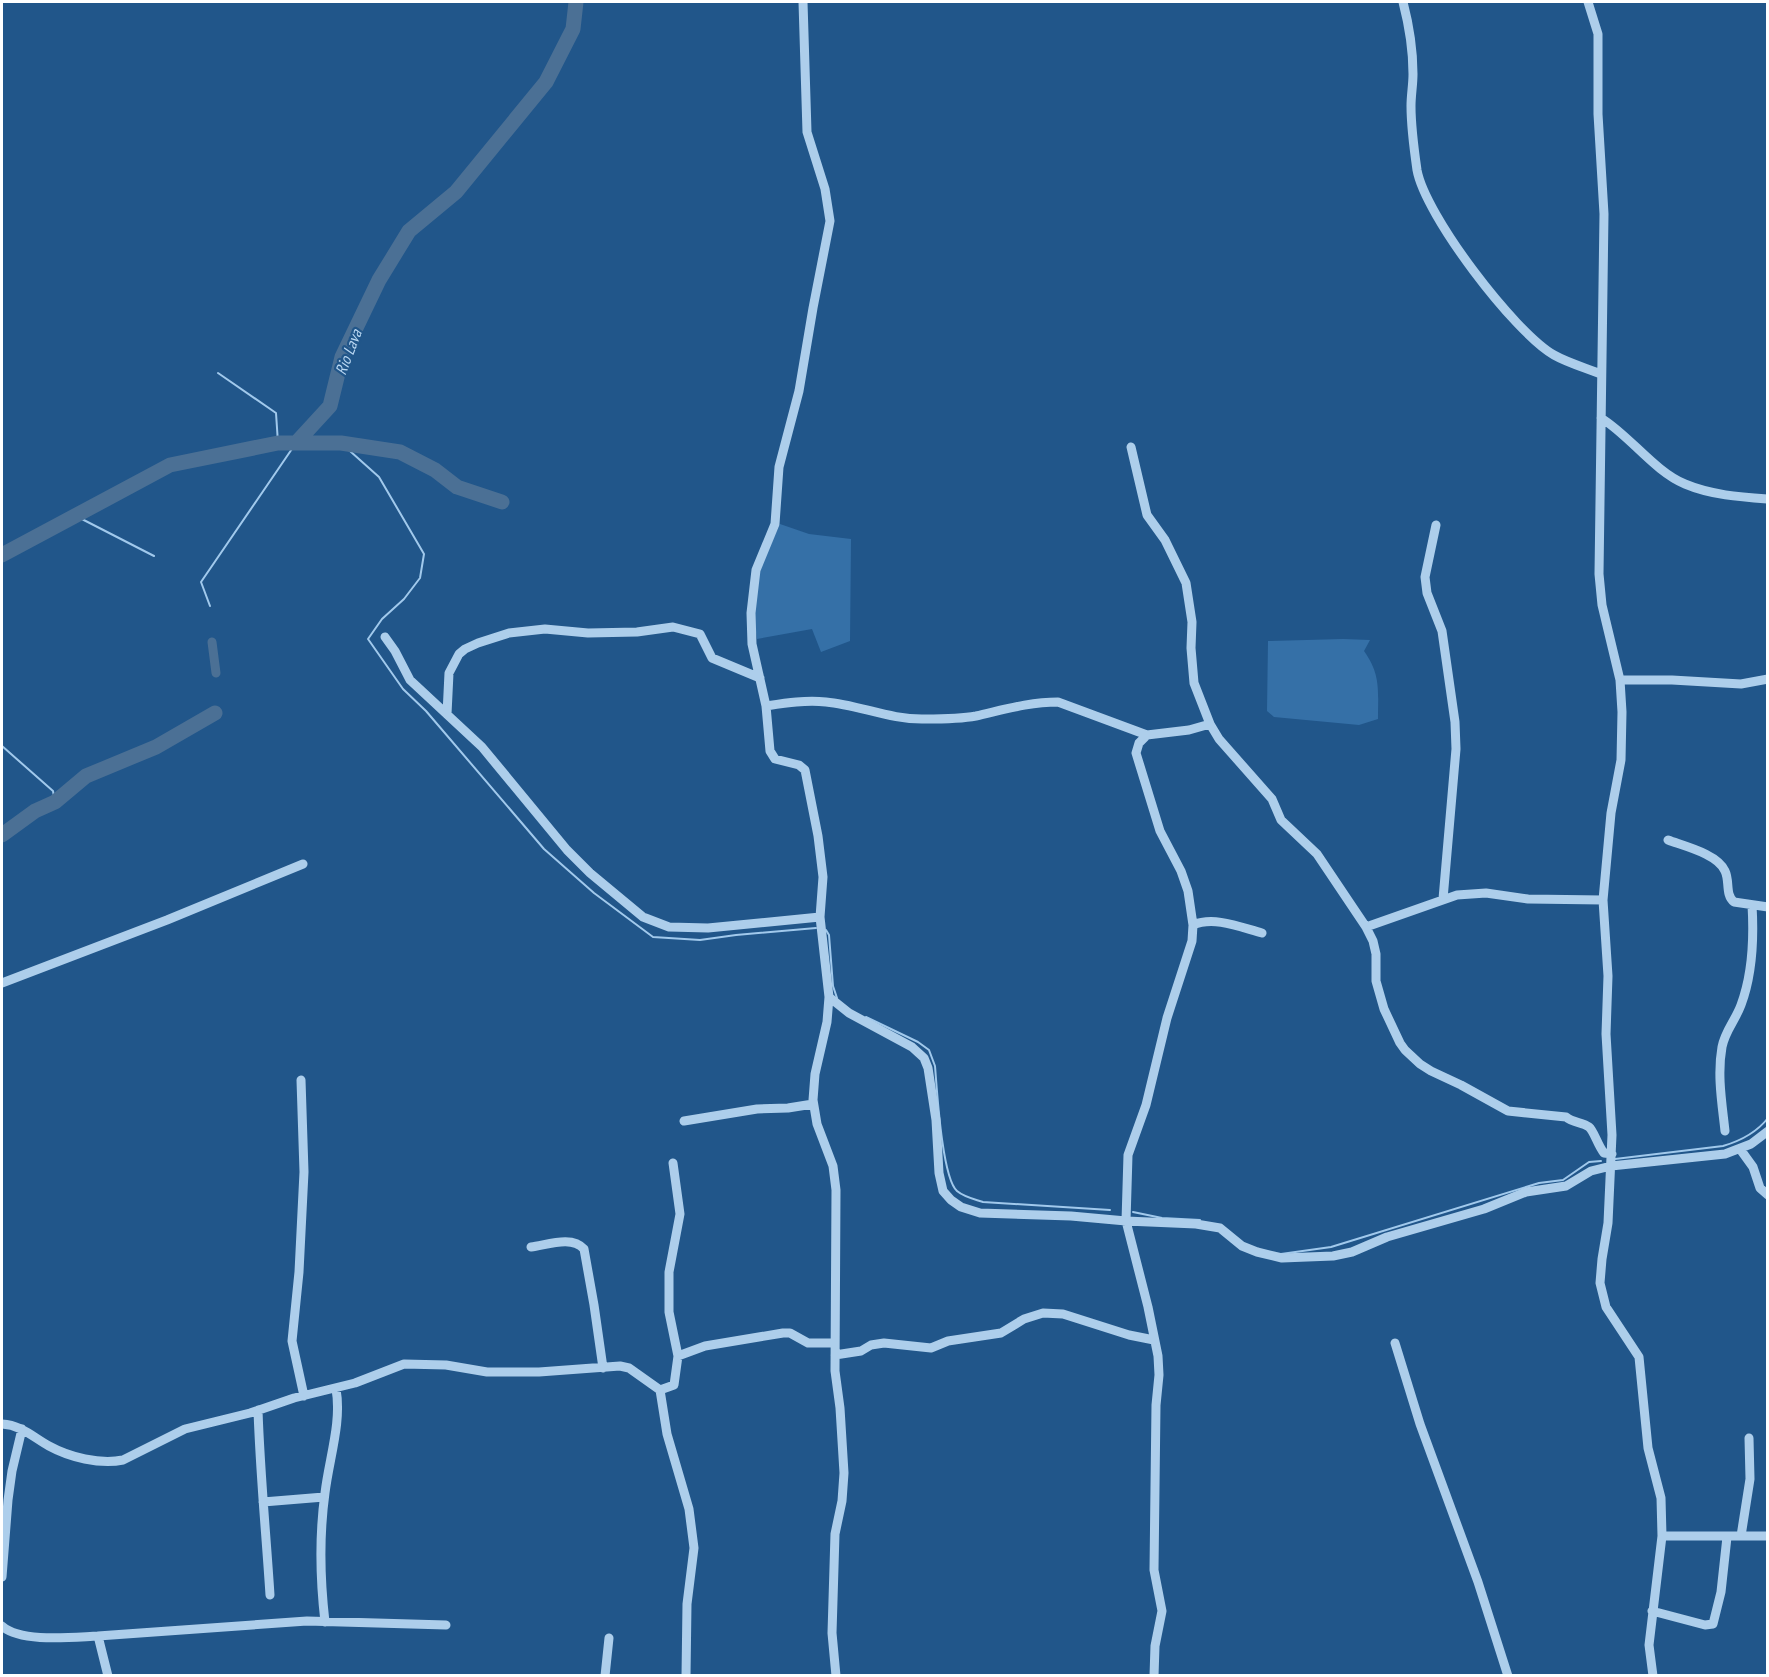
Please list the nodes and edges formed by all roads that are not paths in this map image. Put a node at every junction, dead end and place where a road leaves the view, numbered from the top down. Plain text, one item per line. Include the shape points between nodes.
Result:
1 (803, 2) edge
2 (1403, 2) edge
3 (1588, 2) edge
4 (1601, 374) junction
5 (1601, 418) junction
6 (1131, 447) dead end
7 (1767, 499) edge
8 (1436, 525) dead end
9 (385, 637) dead end
10 (760, 678) junction
11 (1767, 679) edge
12 (1620, 681) junction
13 (766, 706) junction
14 (447, 714) junction
15 (1210, 724) junction
16 (1147, 735) junction
17 (1668, 840) dead end
18 (303, 864) dead end
19 (1443, 898) junction
20 (1604, 900) junction
21 (1752, 904) junction
22 (1767, 907) edge
23 (820, 917) junction
24 (1193, 925) junction
25 (1365, 927) junction
26 (1262, 933) dead end
27 (2, 983) edge
28 (829, 997) junction
29 (301, 1080) dead end
30 (813, 1104) junction
31 (684, 1121) dead end
32 (1725, 1131) dead end
33 (1767, 1131) edge
34 (1740, 1149) junction
35 (1612, 1154) junction
36 (673, 1163) dead end
37 (1611, 1166) junction
38 (1767, 1195) edge
39 (1126, 1221) junction
40 (531, 1247) dead end
41 (1154, 1340) junction
42 (1395, 1342) dead end
43 (834, 1343) junction
44 (835, 1355) junction
45 (678, 1356) junction
46 (603, 1368) junction
47 (336, 1389) junction
48 (660, 1390) junction
49 (304, 1396) junction
50 (258, 1410) junction
51 (2, 1424) edge
52 (21, 1429) junction
53 (1749, 1438) dead end
54 (324, 1497) junction
55 (263, 1502) junction
56 (1662, 1536) junction
57 (1741, 1536) junction
58 (1767, 1536) edge
59 (1727, 1537) junction
60 (2, 1566) edge
61 (2, 1577) edge
62 (270, 1595) dead end
63 (1652, 1611) junction
64 (325, 1622) junction
65 (447, 1625) dead end
66 (2, 1626) edge
67 (98, 1636) junction
68 (609, 1638) dead end
69 (108, 1676) edge
70 (605, 1676) edge
71 (686, 1676) edge
72 (836, 1676) edge
73 (1154, 1676) edge
74 (1508, 1676) edge
75 (1653, 1676) edge

1 - 10 street via 807,132 825,189 830,221 799,391 779,467 775,524 756,570 752,644
2 - 4 street via 1411,44 1415,149 1425,195 1475,271 1520,326 1555,355
3 - 4 street via 1598,34 1603,191
4 - 5 street
5 - 7 street via 1684,484 1728,496
5 - 12 street via 1599,574 1602,605
6 - 15 street via 1147,514 1165,540 1186,584 1194,683
8 - 19 street via 1425,577 1442,631 1456,748
9 - 14 street via 410,680
10 - 13 street
10 - 14 street via 712,658 697,632 673,627 637,632 529,630 478,643 459,654 449,673
11 - 12 street via 1741,684
12 - 20 street via 1621,760 1611,813
13 - 16 street via 828,702 886,716 942,719 1058,702
13 - 23 street via 772,756 805,770 823,877
14 - 23 street via 482,747 567,850 643,917 669,927 708,928
15 - 16 street
15 - 25 street via 1272,799 1281,820 1317,854
16 - 24 street via 1136,753 1160,831 1188,891
17 - 21 street via 1710,857 1725,871 1731,900
18 - 27 street
19 - 20 street via 1485,893 1528,900
19 - 25 street
20 - 35 street
21 - 22 street
21 - 32 street via 1748,980 1742,1003 1725,1032 1719,1065
23 - 28 street
24 - 26 street via 1223,922
24 - 39 street via 1192,941 1167,1018 1146,1105 1128,1155
25 - 35 street via 1373,941 1376,981 1384,1009 1400,1043 1420,1064 1508,1111 1566,1117 1585,1125 1604,1153
28 - 30 street via 814,1074
28 - 39 street via 924,1058 936,1120 939,1173 951,1200 980,1213
29 - 49 street via 304,1172 292,1341
30 - 31 street
30 - 43 street via 833,1166 836,1190
33 - 34 street
34 - 37 street
34 - 38 street
35 - 37 street
36 - 45 street via 680,1214 669,1272 669,1312
37 - 39 street via 1566,1186 1526,1192 1332,1256 1282,1258 1242,1246 1220,1228
37 - 56 street via 1600,1283 1610,1316 1639,1357 1648,1448 1661,1498
39 - 41 street
40 - 46 street via 570,1241 584,1248
41 - 44 street via 1063,1314 1043,1313 1001,1333 948,1341 931,1348 884,1342
41 - 73 street via 1159,1375 1154,1570 1162,1611
42 - 74 street
43 - 44 street
43 - 45 street via 808,1343 783,1333 725,1341
44 - 72 street via 844,1473 835,1534 832,1633
45 - 48 street via 674,1385
46 - 47 street via 487,1372 446,1365 404,1364
46 - 48 street via 629,1368
47 - 49 street
47 - 54 street via 339,1413
48 - 71 street via 667,1434 689,1509 694,1548 687,1604
49 - 50 street
50 - 52 street via 184,1429 113,1462 63,1453
50 - 55 street
51 - 52 street
52 - 60 street via 12,1471
53 - 57 street via 1750,1479
54 - 55 street
54 - 64 street via 320,1568
55 - 62 street
56 - 59 street
56 - 63 street
57 - 58 street
57 - 59 street
59 - 63 street via 1713,1624
60 - 61 street
63 - 75 street via 1649,1645
64 - 65 street
64 - 67 street
66 - 67 street via 18,1635
67 - 69 street
68 - 70 street

